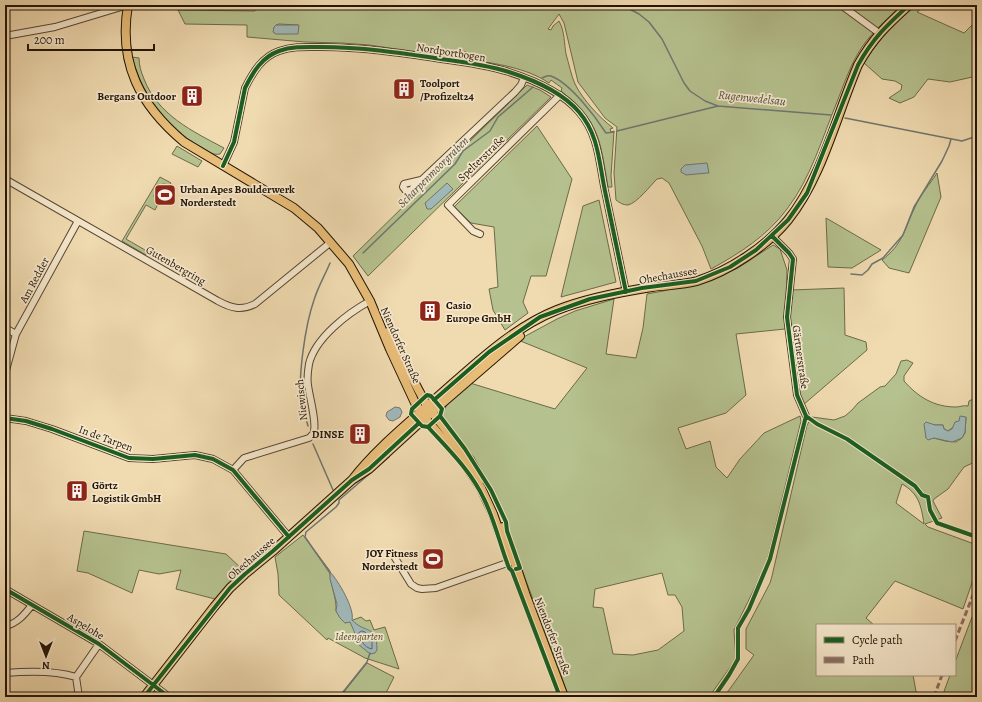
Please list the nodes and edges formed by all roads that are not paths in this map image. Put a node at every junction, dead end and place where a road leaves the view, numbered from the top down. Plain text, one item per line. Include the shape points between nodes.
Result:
1 (128, 5) edge
2 (841, 5) edge
3 (909, 5) edge
4 (879, 33) junction
5 (5, 36) edge
6 (524, 78) junction
7 (560, 96) junction
8 (223, 166) junction
9 (5, 179) edge
10 (421, 180) dead end
11 (78, 220) junction
12 (480, 234) dead end
13 (772, 236) junction
14 (331, 242) junction
15 (626, 292) junction
16 (370, 300) junction
17 (5, 328) edge
18 (16, 334) junction
19 (5, 374) edge
20 (426, 412) junction
21 (806, 416) dead end
22 (5, 418) edge
23 (233, 470) junction
24 (289, 537) junction
25 (392, 553) dead end
26 (513, 561) junction
27 (5, 589) edge
28 (32, 605) junction
29 (5, 626) edge
30 (99, 644) junction
31 (5, 673) edge
32 (76, 677) junction
33 (154, 685) junction
34 (79, 697) edge
35 (144, 697) edge
36 (169, 697) edge
37 (564, 697) edge

1 - 5 street via 56,27
1 - 8 main road, Niendorfer Straße via 126,52 142,95 168,129
2 - 4 street
3 - 4 main road, Ohechaussee
4 - 13 main road, Ohechaussee via 858,65 807,193 788,220
6 - 7 street, Nordportbogen
6 - 8 street, Nordportbogen via 487,66 366,49 318,46 280,51 265,60 249,79 234,142
6 - 10 street via 515,92
7 - 12 street, Spelterstraße via 448,205 473,231
7 - 15 street, Nordportbogen via 579,112 594,135
8 - 14 main road, Niendorfer Straße via 294,208
9 - 11 street, Gutenbergring
11 - 14 street, Gutenbergring via 234,308 245,308 255,304
11 - 18 street, Am Redder
13 - 15 main road, Ohechaussee via 730,267 696,281
13 - 21 street, Gärtnerstraße via 793,259 787,317 797,395
14 - 16 main road, Niendorfer Straße via 355,273
15 - 20 main road, Ohechaussee via 590,299 559,309 513,342
16 - 20 main road, Niendorfer Straße via 376,306
16 - 23 street, Niewisch via 336,325 314,350 309,364 307,384 314,433 309,438 244,458
17 - 18 street
18 - 19 street, Am Redder
20 - 24 main road, Ohechaussee via 364,465 352,480
20 - 26 main road, Niendorfer Straße via 470,460 479,475 498,513
22 - 23 street, In de Tarpen via 26,420 129,458 196,455 213,459
23 - 24 street, In de Tarpen
24 - 33 main road, Ohechaussee via 230,588
25 - 26 street via 411,584 422,589 436,588
26 - 37 main road, Niendorfer Straße
27 - 28 street, Aspelohe
28 - 29 street via 24,615
28 - 30 street, Aspelohe
30 - 32 street
30 - 33 street, Aspelohe
31 - 32 street via 49,673
32 - 34 street
33 - 35 main road, Ohechaussee
33 - 36 street, Aspelohe

